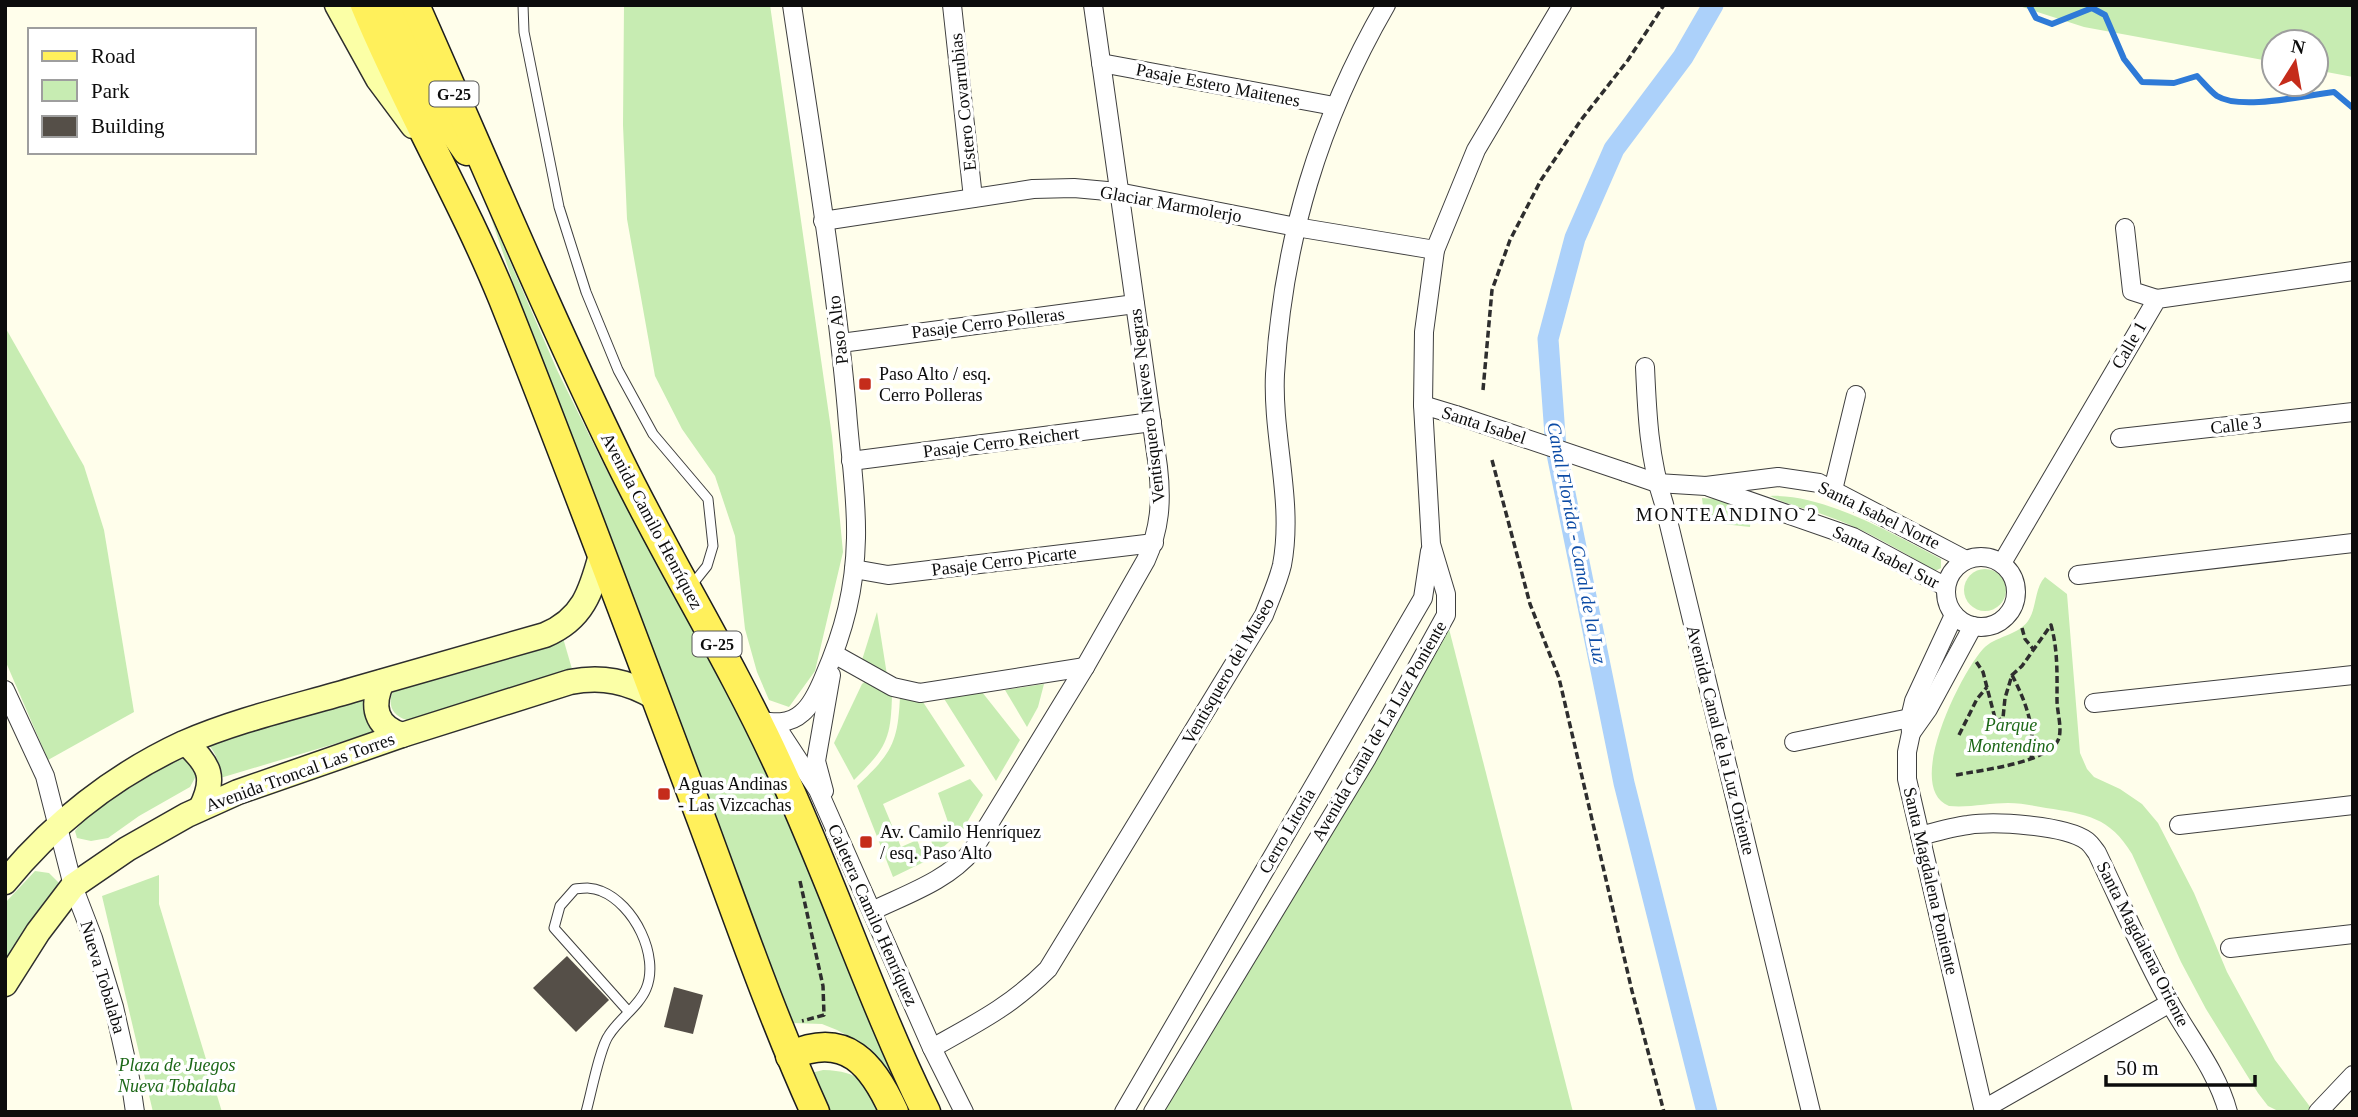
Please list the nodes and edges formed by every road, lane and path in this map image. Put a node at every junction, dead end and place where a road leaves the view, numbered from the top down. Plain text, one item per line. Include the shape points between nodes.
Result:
1 (337, 5) edge
2 (365, 5) edge
3 (386, 5) edge
4 (415, 5) edge
5 (523, 5) edge
6 (792, 5) edge
7 (952, 5) edge
8 (1093, 5) edge
9 (1386, 5) edge
10 (1562, 5) edge
11 (1664, 5) edge
12 (1101, 63) junction
13 (1334, 106) junction
14 (431, 148) junction
15 (494, 183) junction
16 (1118, 192) junction
17 (974, 198) junction
18 (823, 221) junction
19 (1296, 227) junction
20 (2125, 228) dead end
21 (1435, 250) junction
22 (2353, 271) edge
23 (2157, 299) junction
24 (1135, 304) junction
25 (841, 342) junction
26 (1645, 367) dead end
27 (1483, 390) dead end
28 (1856, 395) dead end
29 (1423, 405) junction
30 (2353, 412) edge
31 (1152, 422) junction
32 (2120, 438) dead end
33 (1492, 460) dead end
34 (851, 461) junction
35 (1657, 483) junction
36 (1706, 486) junction
37 (1833, 490) junction
38 (1154, 543) junction
39 (2353, 543) edge
40 (1430, 544) junction
41 (601, 555) junction
42 (1966, 560) junction
43 (2002, 563) junction
44 (854, 569) junction
45 (2078, 575) dead end
46 (1946, 587) junction
47 (688, 590) junction
48 (1954, 615) junction
49 (1973, 626) junction
50 (2022, 628) dead end
51 (2034, 650) junction
52 (1968, 651) dead end
53 (834, 654) junction
54 (1085, 667) junction
55 (2353, 674) edge
56 (2012, 675) junction
57 (382, 682) junction
58 (1987, 687) junction
59 (5, 690) edge
60 (656, 698) junction
61 (2094, 703) dead end
62 (766, 721) junction
63 (1911, 726) junction
64 (402, 735) junction
65 (1959, 735) dead end
66 (1794, 742) dead end
67 (186, 743) junction
68 (2031, 759) junction
69 (1956, 775) dead end
70 (2353, 805) edge
71 (201, 808) junction
72 (829, 815) junction
73 (58, 825) junction
74 (2179, 825) dead end
75 (1920, 836) junction
76 (5, 882) edge
77 (73, 886) junction
78 (872, 911) junction
79 (2353, 934) edge
80 (2230, 948) dead end
81 (5, 985) edge
82 (2170, 1003) junction
83 (628, 1012) junction
84 (932, 1048) junction
85 (790, 1056) junction
86 (2353, 1075) edge
87 (2226, 1104) edge
88 (808, 1106) edge
89 (1984, 1110) edge
90 (135, 1112) edge
91 (586, 1112) edge
92 (894, 1112) edge
93 (926, 1112) edge
94 (964, 1112) edge
95 (1124, 1112) edge
96 (1153, 1112) edge
97 (1664, 1112) edge
98 (1811, 1112) edge
99 (2318, 1112) edge

1 - 14 street via 378,79
2 - 14 main road, G-25
3 - 15 main road via 426,92
4 - 15 main road, Avenida Camilo Henríquez / G-25
5 - 47 lane via 524,32 559,207 586,292 618,370 653,434 708,499 713,546 707,566
6 - 18 street, Paso Alto
7 - 17 street, Estero Covarrubias
8 - 12 street, Ventisquero Nieves Negras
9 - 13 street, Ventisquero del Museo
10 - 21 street, Avenida Canal de La Luz Poniente via 1476,150
11 - 27 path via 1541,180 1510,240 1492,290
12 - 13 street, Pasaje Estero Maitenes
12 - 16 street, Ventisquero Nieves Negras
13 - 19 street, Ventisquero del Museo
14 - 41 main road, G-25 via 490,269
15 - 47 main road, Avenida Camilo Henríquez / G-25 via 603,427
16 - 17 street, Glaciar Marmolerjo via 1033,189
16 - 19 street, Glaciar Marmolerjo
16 - 24 street, Ventisquero Nieves Negras
17 - 18 street, Glaciar Marmolerjo
18 - 25 street, Paso Alto
19 - 21 street, Glaciar Marmolerjo
19 - 84 street, Ventisquero del Museo via 1275,375 1285,529 1282,565 1264,615 1048,969 1003,1009
20 - 23 street via 2132,292
21 - 29 street, Avenida Canal de La Luz Poniente via 1424,332
22 - 23 street
23 - 43 street, Calle 1
24 - 25 street, Pasaje Cerro Polleras
24 - 31 street, Ventisquero Nieves Negras
25 - 34 street, Paso Alto
26 - 35 street, Avenida Canal de la Luz Oriente via 1647,426
28 - 37 street
29 - 35 street, Santa Isabel, bridge
29 - 40 street, Avenida Canal de La Luz Poniente
30 - 32 street, Calle 3
31 - 34 street, Pasaje Cerro Reichert
31 - 38 street, Ventisquero Nieves Negras via 1161,504
33 - 97 path via 1530,604 1559,678
34 - 44 street, Paso Alto
35 - 36 street, Santa Isabel
35 - 98 street, Avenida Canal de la Luz Oriente
36 - 37 street, Santa Isabel Norte via 1778,477 1819,483
36 - 46 street, Santa Isabel Sur via 1853,537
37 - 42 street, Santa Isabel Norte
38 - 44 street, Pasaje Cerro Picarte via 888,575
38 - 54 street, Ventisquero Nieves Negras
39 - 45 street
40 - 95 street, Cerro Litoria via 1423,598
40 - 96 street, Avenida Canal de La Luz Poniente via 1446,594 1446,615 1367,758
41 - 57 street via 586,600 564,625 545,635
41 - 60 main road, G-25
42 - 43 street via 1991,558
42 - 46 street via 1953,571
43 - 49 street via 2012,573 2016,600 2000,622
44 - 53 street, Paso Alto
46 - 48 street
47 - 62 main road, Avenida Camilo Henríquez / G-25
48 - 49 street
48 - 63 street, Santa Magdalena Poniente via 1914,701
49 - 63 street via 1928,709
50 - 51 path
51 - 56 path
51 - 68 path via 2050,625 2057,658 2060,728 2050,750
52 - 58 path via 1983,671
53 - 54 street via 893,687 920,693
53 - 62 street, Paso Alto via 803,713 791,720
53 - 72 street, Paso Alto via 816,761
54 - 78 street, Ventisquero Nieves Negras via 960,866
55 - 61 street
56 - 58 path via 2003,718 1996,722
56 - 68 path via 2032,726
57 - 64 street via 376,696 377,716 390,731
57 - 67 street
58 - 65 path
59 - 73 street, Nueva Tobalaba via 45,776
60 - 64 street, Avenida Troncal Las Torres via 617,681 570,681
60 - 85 main road, G-25
62 - 72 street, Caletera Camilo Henríquez via 817,790
62 - 93 main road, Avenida Camilo Henríquez / G-25 via 886,1025
63 - 66 street
63 - 75 street, Santa Magdalena Poniente via 1907,779
64 - 71 street, Avenida Troncal Las Torres
67 - 71 street via 208,769 210,790
67 - 73 street via 109,786
68 - 69 path
70 - 74 street
71 - 77 street, Avenida Troncal Las Torres
72 - 78 street, Caletera Camilo Henríquez
73 - 76 street
73 - 77 street, Nueva Tobalaba
75 - 82 street, Santa Magdalena Oriente via 2004,822 2088,842
75 - 89 street, Santa Magdalena Poniente
77 - 81 street, Avenida Troncal Las Torres
77 - 90 street, Nueva Tobalaba via 114,1007
78 - 84 street, Caletera Camilo Henríquez
79 - 80 street
82 - 87 street, Santa Magdalena Oriente
82 - 89 street
83 - 83 lane via 646,991 652,967 642,933 604,891 575,889 560,906 554,928
83 - 91 lane via 607,1036
84 - 94 street, Caletera Camilo Henríquez
85 - 88 main road, G-25
85 - 92 main road via 829,1046 850,1053 873,1072
86 - 99 street

